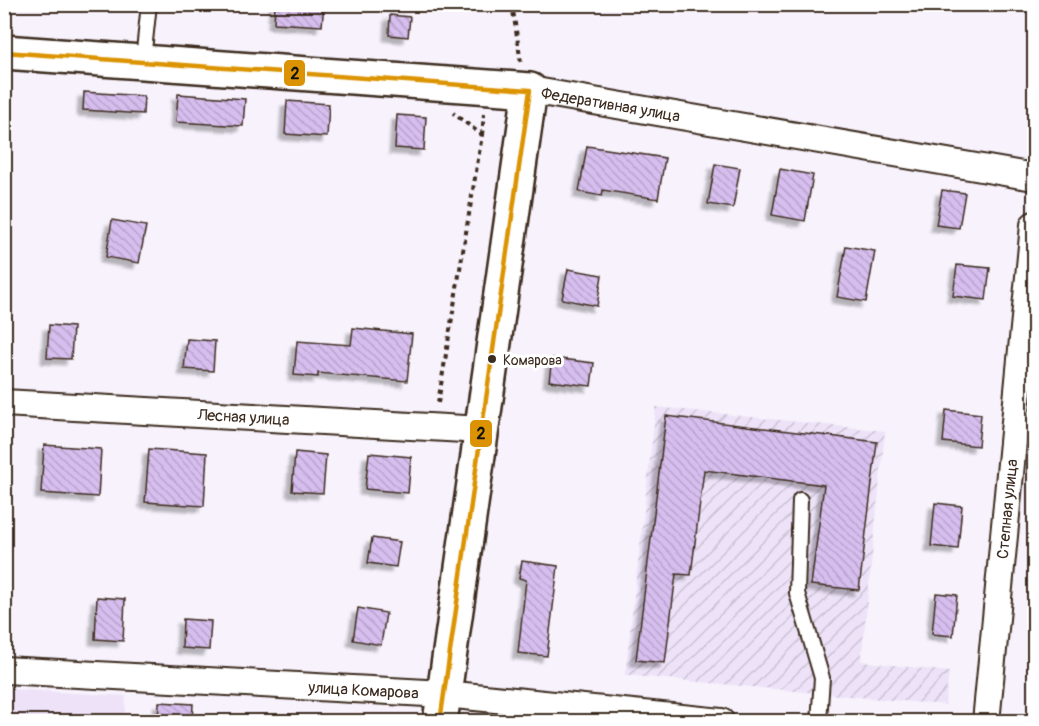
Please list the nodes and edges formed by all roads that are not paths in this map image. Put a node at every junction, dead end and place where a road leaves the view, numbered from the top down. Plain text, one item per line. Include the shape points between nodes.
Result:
1 (149, 4) edge
2 (4, 52) edge
3 (143, 60) junction
4 (530, 90) junction
5 (1035, 177) edge
6 (1035, 225) edge
7 (4, 403) edge
8 (482, 430) junction
9 (800, 500) dead end
10 (4, 670) edge
11 (443, 708) edge
12 (721, 722) edge
13 (819, 722) edge
14 (986, 722) edge

1 - 3 lane
2 - 3 street, Федеративная улица
3 - 4 street, Федеративная улица
4 - 5 street, Федеративная улица
4 - 8 street
6 - 14 street, Степная улица
7 - 8 street, Лесная улица
8 - 11 street
9 - 13 lane via 797,593 822,678
10 - 11 street, улица Комарова
11 - 12 street, улица Комарова

